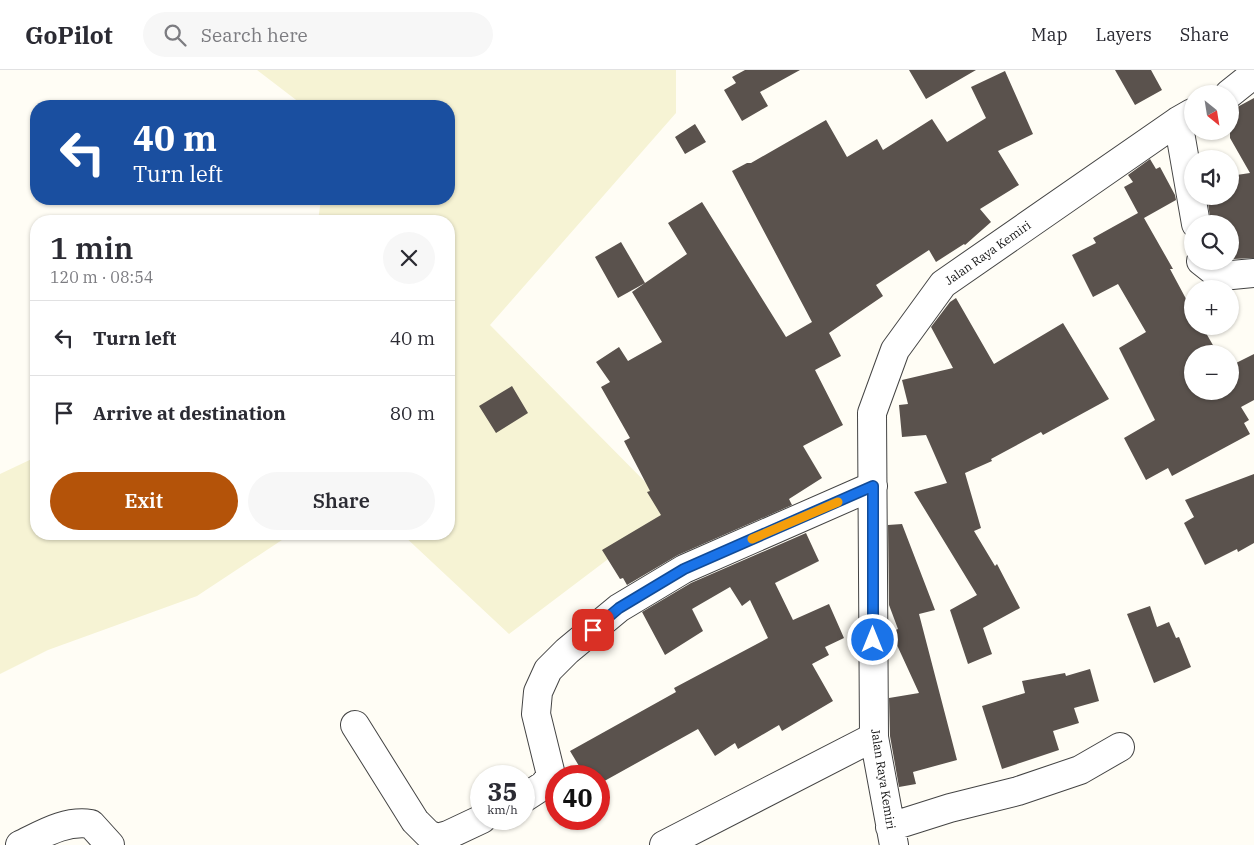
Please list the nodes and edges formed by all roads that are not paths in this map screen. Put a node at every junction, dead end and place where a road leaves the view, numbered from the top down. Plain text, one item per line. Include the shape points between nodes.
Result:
1 (1254, 74) edge
2 (1239, 86) edge
3 (1184, 118) edge
4 (1188, 140) edge
5 (1195, 215) edge
6 (1212, 270) edge
7 (1254, 272) edge
8 (873, 486) junction
9 (355, 725) dead end
10 (874, 736) junction
11 (1120, 747) dead end
12 (535, 791) edge
13 (470, 825) edge
14 (892, 836) edge
15 (435, 843) edge
16 (20, 845) edge
17 (110, 845) edge
18 (664, 845) edge

1 - 2 street
3 - 8 street, Jalan Raya Kemiri via 943,284 896,350 872,413
4 - 5 street
6 - 7 street via 1232,275
8 - 10 street, Jalan Raya Kemiri
8 - 12 street via 684,569 619,608 567,651 548,670 538,692 536,714 551,775
9 - 15 street via 415,821
10 - 14 street, Jalan Raya Kemiri
10 - 18 street
11 - 14 street via 1080,770 1018,791 950,808
13 - 15 street
16 - 17 street via 56,828 78,822 91,824

